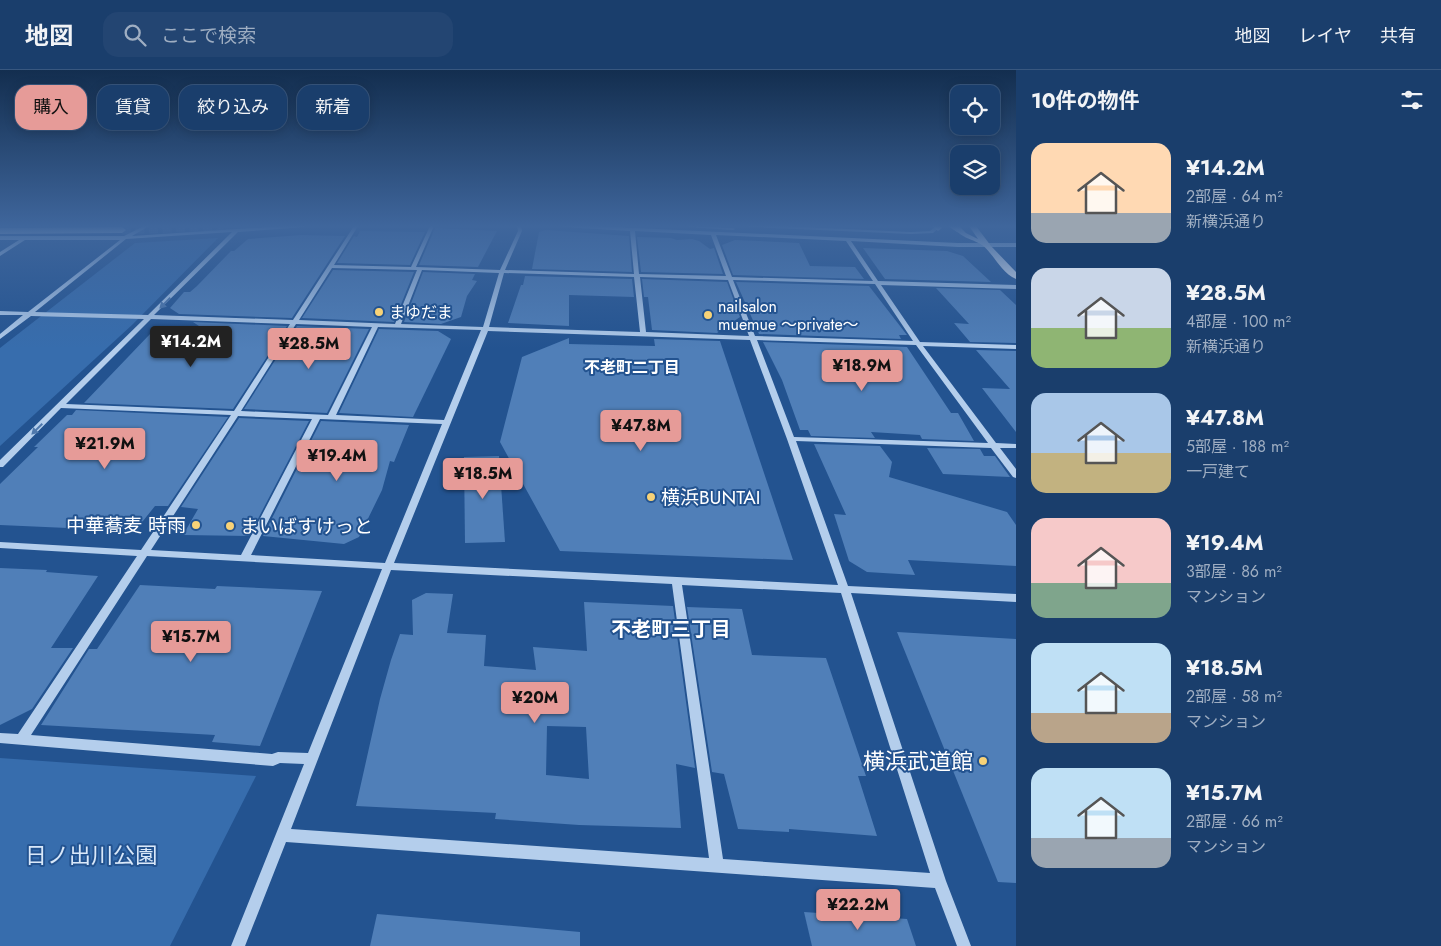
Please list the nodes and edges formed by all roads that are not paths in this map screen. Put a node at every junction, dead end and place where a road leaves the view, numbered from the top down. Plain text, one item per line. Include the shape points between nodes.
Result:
1 (84, 267) edge
2 (200, 267) edge
3 (329, 267) edge
4 (367, 267) edge
5 (504, 267) edge
6 (635, 267) edge
7 (725, 267) edge
8 (866, 267) edge
9 (1006, 267) edge
10 (413, 268) joint
11 (420, 268) junction
12 (502, 271) junction
13 (636, 276) junction
14 (1016, 277) edge
15 (729, 279) junction
16 (877, 283) junction
17 (1016, 287) edge
18 (0, 313) edge
19 (29, 314) junction
20 (151, 316) junction
21 (294, 322) junction
22 (376, 325) junction
23 (397, 326) junction
24 (485, 329) junction
25 (643, 334) junction
26 (0, 337) edge
27 (752, 338) junction
28 (918, 344) junction
29 (1016, 347) edge
30 (60, 406) junction
31 (236, 413) junction
32 (317, 417) junction
33 (331, 417) junction
34 (447, 422) junction
35 (791, 439) junction
36 (995, 445) junction
37 (1016, 446) edge
38 (0, 465) edge
39 (1016, 475) edge
40 (0, 545) edge
41 (143, 553) junction
42 (244, 559) junction
43 (388, 567) junction
44 (677, 582) junction
45 (844, 590) junction
46 (1016, 598) edge
47 (0, 738) edge
48 (21, 740) junction
49 (312, 759) junction
50 (282, 836) junction
51 (717, 866) junction
52 (939, 881) junction
53 (238, 946) edge
54 (964, 946) edge

1 - 19 street
2 -> 20 street
3 - 21 street
4 - 10 street
5 - 12 street
6 - 13 street
7 - 15 street
8 - 16 street
9 - 14 main road
10 - 11 street
11 - 12 street
11 - 23 street
12 - 13 street
12 - 24 street
13 - 15 street
13 - 25 street
15 - 16 street
15 - 27 street
16 - 17 street
16 - 28 street
18 - 19 street
19 - 20 street
19 - 26 street
20 - 21 street
20 - 30 street
21 - 22 street
21 - 31 street
22 - 23 street
22 - 33 street
23 - 24 street
24 - 25 street
24 - 34 street
25 - 27 street
27 - 28 street
27 - 35 street
28 - 29 street
28 - 36 street
30 - 31 street
30 -> 38 street
31 - 32 street
31 - 41 street
32 - 33 street
32 - 42 street
33 - 34 street
34 - 43 street
35 - 36 street
35 - 45 street
36 - 37 street
36 - 39 street
40 - 41 street
41 - 42 street
41 - 48 street
42 - 43 street
43 - 44 street
43 - 49 street
44 - 45 street
44 - 51 street
45 - 46 street
45 - 52 street
47 - 48 street
48 - 49 street via 273,760 278,757
49 - 50 street
50 - 51 street
50 - 53 street
51 - 52 street
52 - 54 street

